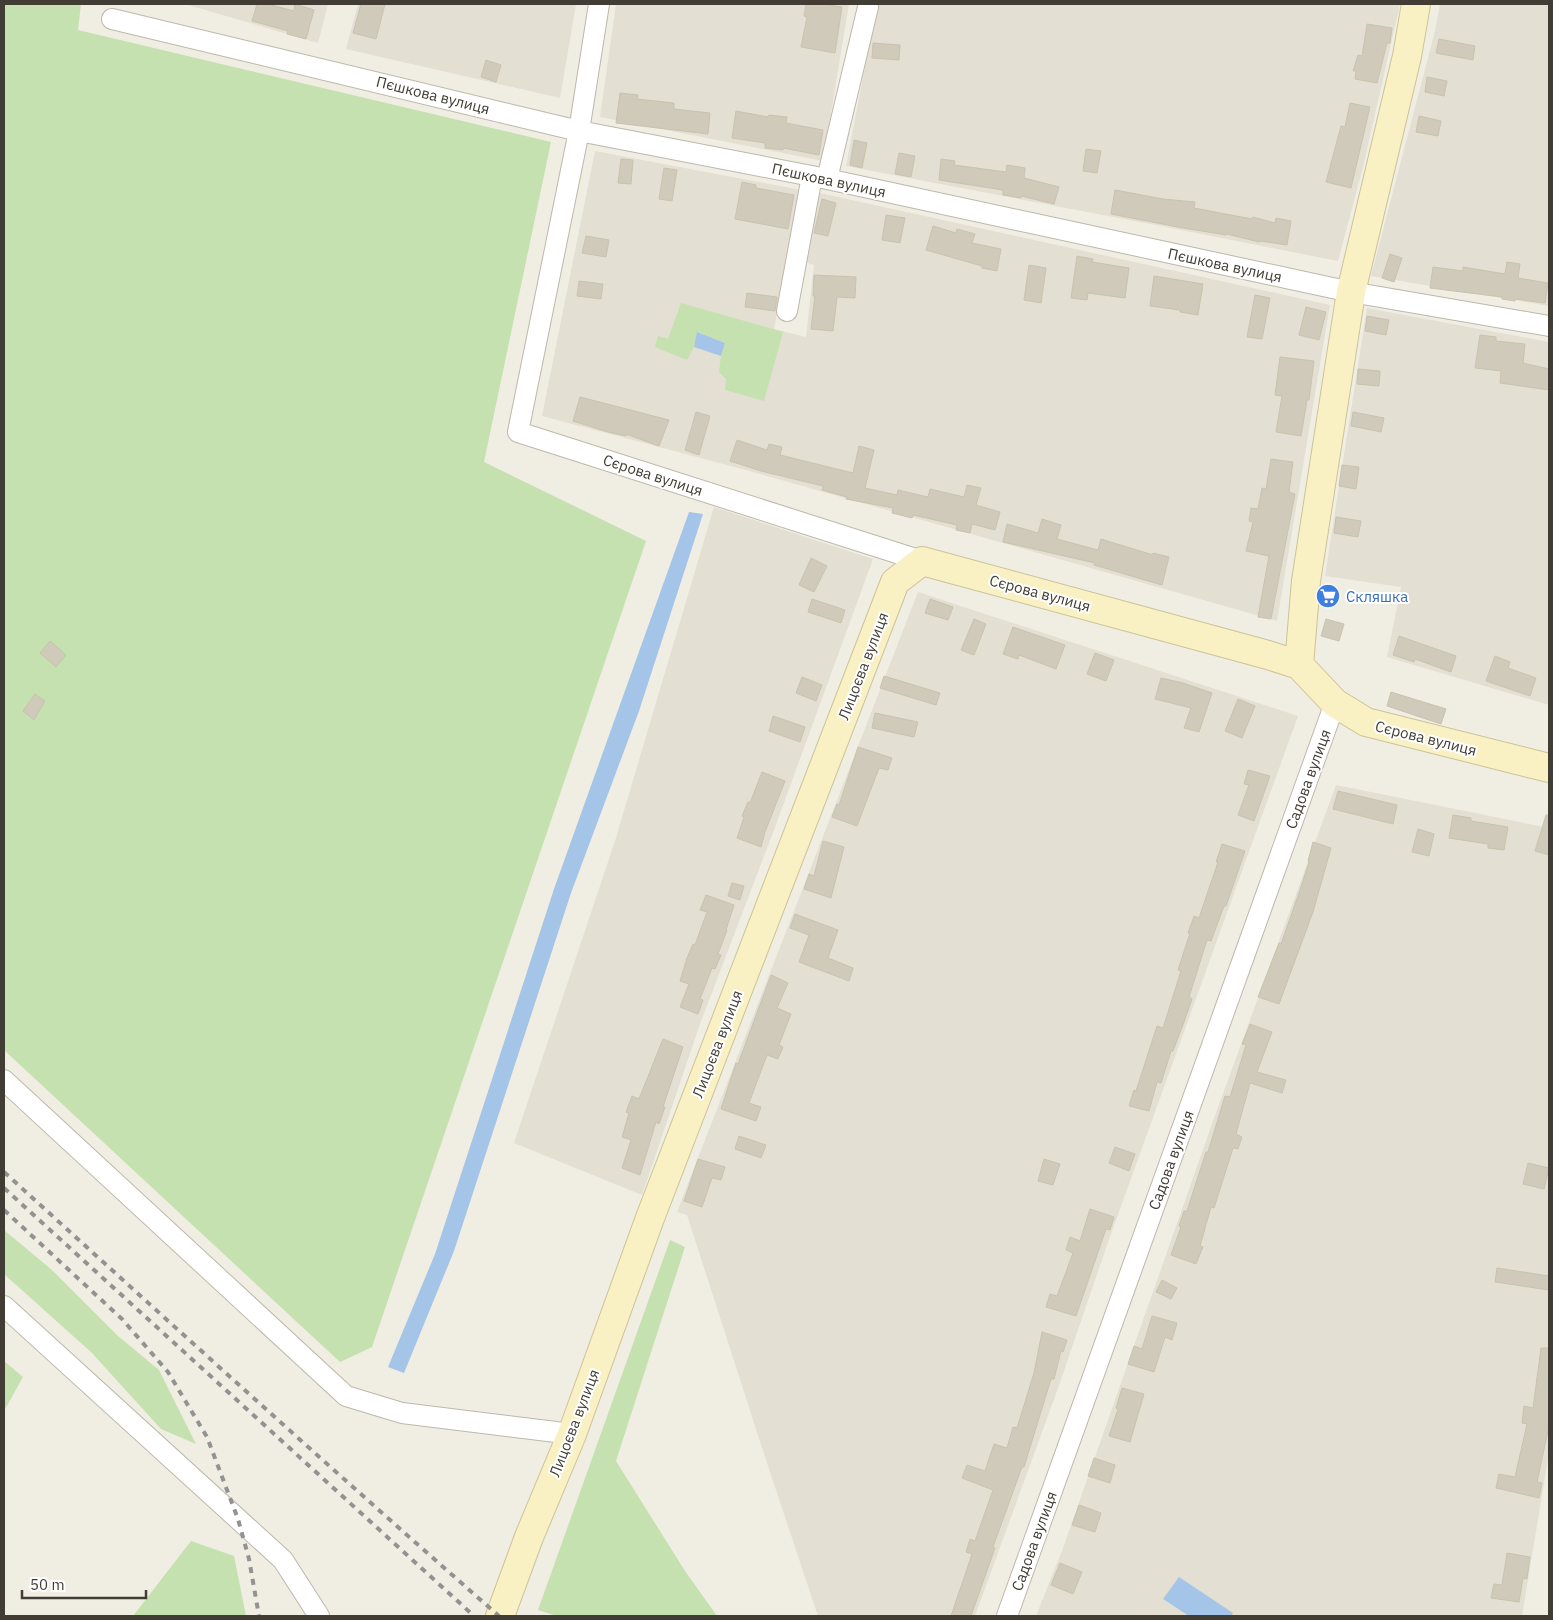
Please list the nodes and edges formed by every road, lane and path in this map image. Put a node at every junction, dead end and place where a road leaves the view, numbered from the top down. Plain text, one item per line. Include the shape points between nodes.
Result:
1 (599, 4) edge
2 (1416, 4) edge
3 (868, 7) dead end
4 (112, 19) dead end
5 (579, 131) junction
6 (819, 178) junction
7 (1351, 292) junction
8 (787, 311) dead end
9 (1549, 326) edge
10 (922, 562) junction
11 (1299, 665) junction
12 (1336, 703) junction
13 (1549, 768) edge
14 (4, 1080) edge
15 (4, 1306) edge
16 (572, 1434) junction
17 (319, 1616) edge
18 (500, 1616) edge
19 (1007, 1616) edge

1 - 5 street
2 - 7 street via 1407,56
3 - 6 street
4 - 5 street, Пєшкова вулиця
5 - 6 street, Пєшкова вулиця
5 - 10 street, Сєрова вулиця via 518,432
6 - 7 street, Пєшкова вулиця
6 - 8 street
7 - 9 street, Пєшкова вулиця
7 - 11 street via 1306,581
10 - 11 street, Сєрова вулиця
10 - 16 street, Лицоєва вулиця via 896,582 653,1209
11 - 12 street, Сєрова вулиця
12 - 13 street, Сєрова вулиця via 1366,722
12 - 19 street, Садова вулиця
14 - 16 street via 346,1396 402,1413
15 - 17 street via 283,1560
16 - 18 street, Лицоєва вулиця

